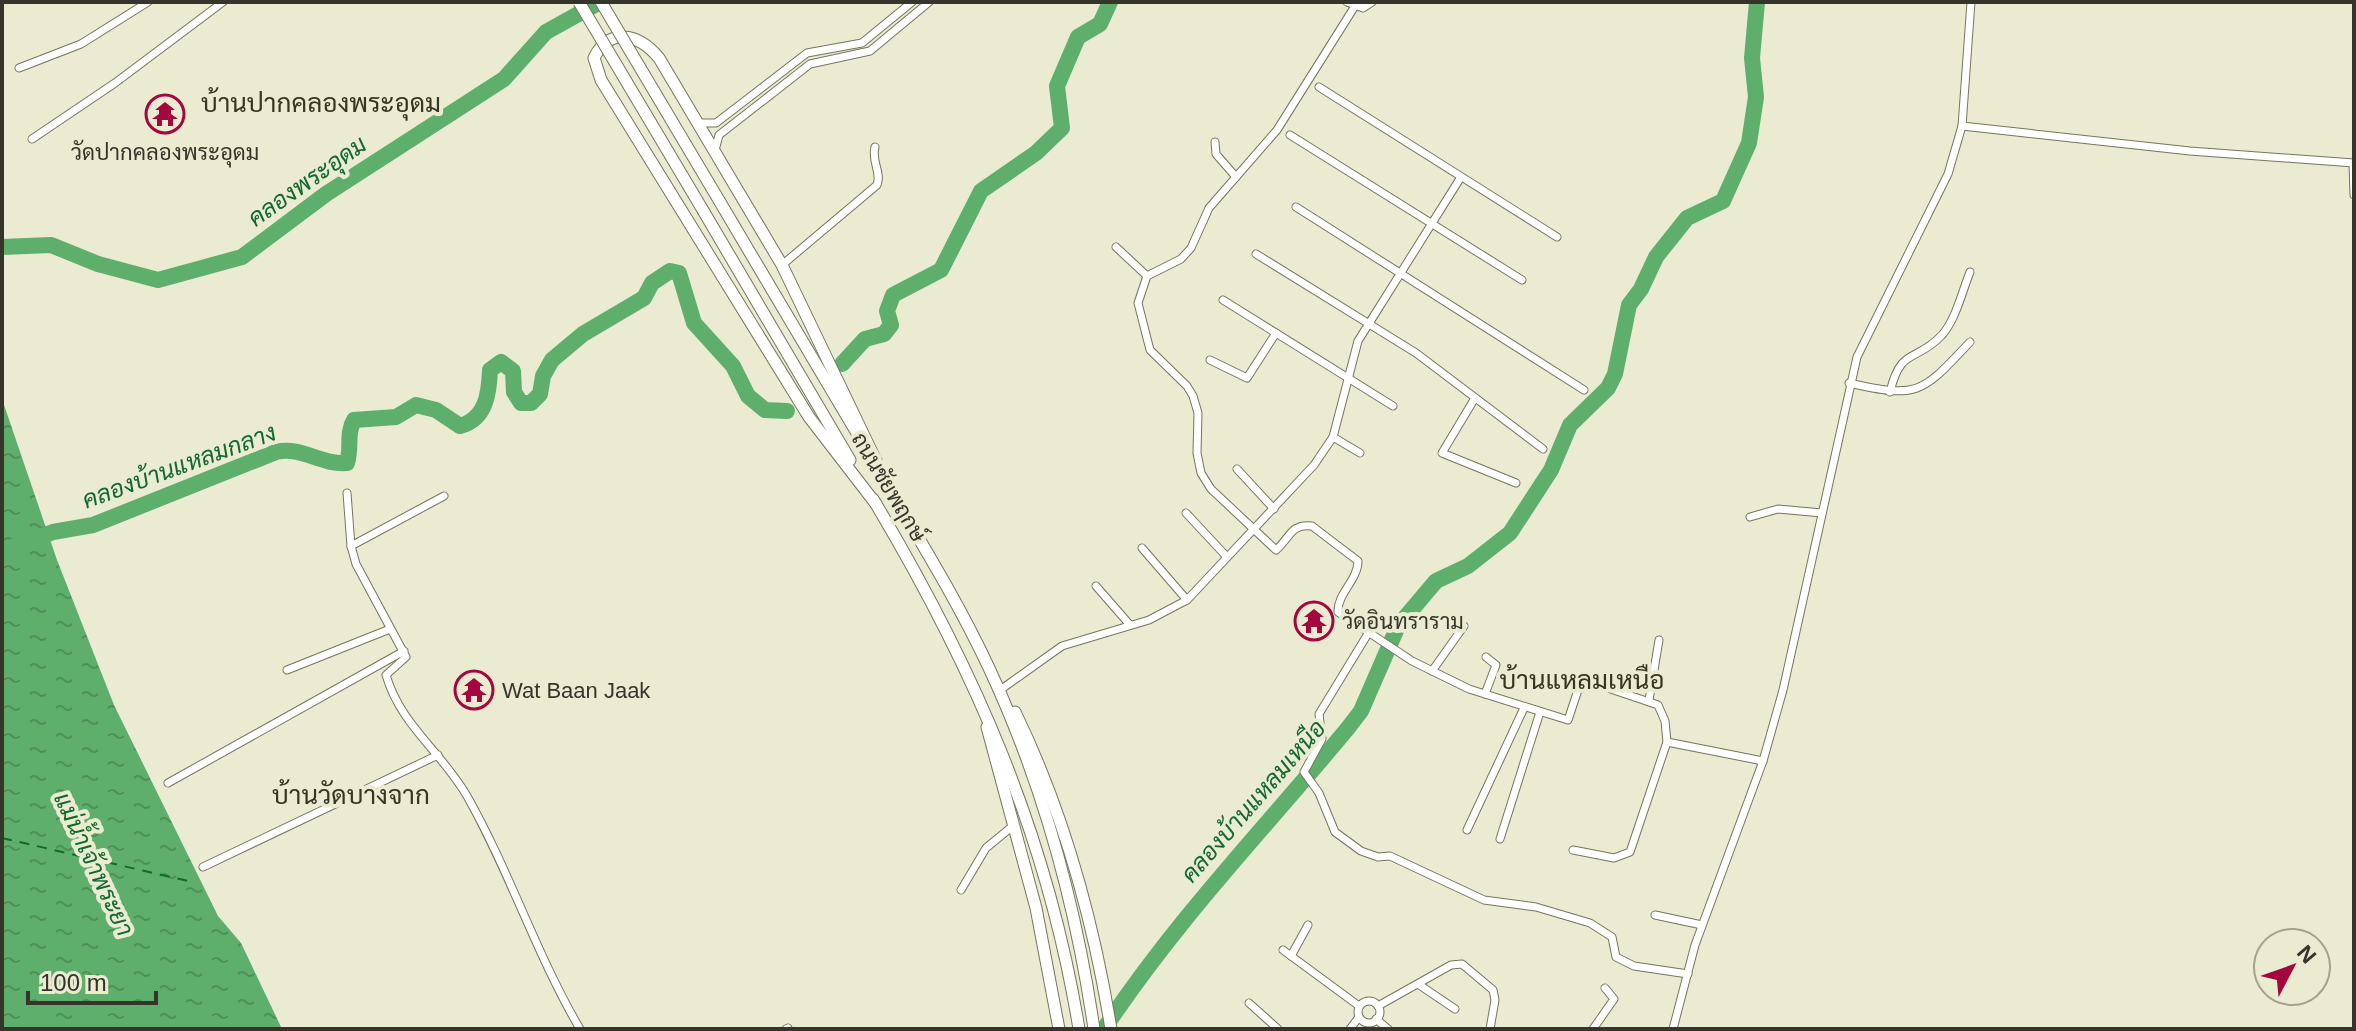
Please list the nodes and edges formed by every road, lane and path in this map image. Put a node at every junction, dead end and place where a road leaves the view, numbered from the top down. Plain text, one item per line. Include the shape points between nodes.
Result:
1 (148, 2) edge
2 (223, 2) edge
3 (579, 2) edge
4 (601, 2) edge
5 (912, 2) edge
6 (929, 2) edge
7 (1347, 2) edge
8 (1372, 2) edge
9 (1971, 2) edge
10 (1355, 6) junction
11 (19, 68) dead end
12 (774, 79) junction
13 (781, 87) junction
14 (1319, 87) dead end
15 (697, 122) junction
16 (1962, 126) junction
17 (1290, 135) dead end
18 (32, 139) dead end
19 (1215, 142) dead end
20 (875, 147) dead end
21 (715, 152) junction
22 (2354, 163) edge
23 (1236, 177) junction
24 (1461, 177) junction
25 (2354, 195) edge
26 (1296, 207) dead end
27 (1432, 225) junction
28 (1557, 237) dead end
29 (1116, 247) dead end
30 (1256, 254) dead end
31 (782, 265) junction
32 (1970, 272) dead end
33 (1400, 273) junction
34 (1147, 276) junction
35 (1522, 280) dead end
36 (1223, 300) dead end
37 (1368, 322) junction
38 (1276, 333) junction
39 (1970, 342) dead end
40 (1210, 360) dead end
41 (1348, 379) junction
42 (1849, 383) junction
43 (1584, 390) dead end
44 (1890, 392) junction
45 (1475, 398) junction
46 (1393, 406) dead end
47 (1333, 437) junction
48 (1543, 449) dead end
49 (1360, 453) dead end
50 (1237, 469) dead end
51 (1516, 483) dead end
52 (347, 493) dead end
53 (892, 494) junction
54 (444, 496) dead end
55 (876, 504) junction
56 (1274, 509) junction
57 (1186, 513) dead end
58 (1822, 513) junction
59 (1750, 517) dead end
60 (1253, 530) junction
61 (351, 546) junction
62 (1142, 548) dead end
63 (1227, 557) junction
64 (1096, 586) dead end
65 (1187, 600) junction
66 (1130, 625) junction
67 (1464, 626) dead end
68 (390, 629) junction
69 (1369, 632) junction
70 (1659, 640) dead end
71 (404, 651) junction
72 (1486, 657) dead end
73 (287, 670) dead end
74 (990, 670) junction
75 (1432, 671) junction
76 (1003, 688) junction
77 (1485, 694) junction
78 (981, 699) junction
79 (1649, 700) junction
80 (1524, 708) junction
81 (1540, 712) junction
82 (1667, 742) junction
83 (438, 755) junction
84 (1763, 761) junction
85 (168, 783) dead end
86 (1014, 824) junction
87 (1467, 830) dead end
88 (1500, 839) dead end
89 (1573, 850) dead end
90 (203, 867) dead end
91 (961, 890) dead end
92 (1655, 915) dead end
93 (1308, 925) dead end
94 (1702, 925) junction
95 (1283, 950) dead end
96 (1291, 956) junction
97 (1688, 974) junction
98 (1418, 984) junction
99 (1605, 988) dead end
100 (1249, 1003) dead end
101 (1359, 1006) junction
102 (1378, 1006) junction
103 (1455, 1009) dead end
104 (1359, 1017) junction
105 (1376, 1019) junction
106 (580, 1029) edge
107 (1059, 1029) edge
108 (1079, 1029) edge
109 (1094, 1029) edge
110 (1111, 1029) edge
111 (1278, 1029) edge
112 (1350, 1029) edge
113 (1388, 1029) edge
114 (1489, 1029) edge
115 (1593, 1029) edge
116 (1673, 1029) edge

1 - 11 street via 81,44
2 - 18 street
3 - 55 main road, ถนนชัยพฤกษ์, bridge
4 - 53 main road, ถนนชัยพฤกษ์, bridge
5 - 12 street via 862,43 807,53
6 - 13 street via 870,51 810,64
7 - 10 street
8 - 10 street
9 - 16 street
10 - 23 street via 1277,130
12 - 13 street
12 - 15 street via 716,123
13 - 21 street via 719,135
14 - 24 street
15 - 21 main road
15 - 55 main road via 647,46 620,36 600,46 595,68 691,230 809,417
16 - 22 street
16 - 42 street via 1948,174 1875,318
17 - 27 street
19 - 23 street via 1216,154
20 - 31 street via 877,185
21 - 31 main road
22 - 25 street
23 - 34 street via 1209,208 1186,254
24 - 27 street
24 - 28 street
26 - 33 street
27 - 33 street
27 - 35 street
29 - 34 street
30 - 37 street
31 - 53 main road
32 - 44 street via 1944,333 1904,359
33 - 37 street
33 - 43 street
34 - 60 street via 1138,303 1150,350 1193,396 1201,473
36 - 38 street
37 - 41 street
37 - 45 street
38 - 40 street via 1247,378
38 - 41 street
39 - 44 street via 1931,380 1901,394
41 - 46 street
41 - 47 street
42 - 44 street
42 - 58 street
45 - 48 street
45 - 51 street via 1442,453
47 - 49 street
47 - 56 street
50 - 56 street
52 - 61 street
53 - 74 main road, ถนนชัยพฤกษ์
54 - 61 street
55 - 78 main road, ถนนชัยพฤกษ์ via 946,625
56 - 60 street
57 - 63 street
58 - 59 street via 1778,509
58 - 84 street
60 - 63 street
60 - 69 street via 1276,550 1294,528 1312,526 1358,561 1337,609
61 - 68 street
62 - 65 street
63 - 65 street
64 - 66 street
65 - 66 street
66 - 76 street via 1062,646
67 - 75 street
68 - 71 street
68 - 73 street
69 - 75 street
69 - 97 street via 1319,714 1322,739 1307,777 1333,830 1361,851 1390,856 1484,900 1536,907 1590,923 1612,937 1618,959 1634,966
70 - 79 street
71 - 83 street via 406,657 386,675 393,700
71 - 85 street
72 - 77 street via 1496,665
74 - 76 main road, ถนนชัยพฤกษ์
74 - 109 main road, ถนนชัยพฤกษ์ via 1045,813
75 - 77 street
76 - 110 main road, ถนนชัยพฤกษ์ via 1054,797 1090,919
77 - 80 street
78 - 86 main road
78 - 108 main road, ถนนชัยพฤกษ์ via 1033,830
79 - 81 street via 1586,684 1578,690 1568,720
79 - 82 street via 1662,711
80 - 81 street
80 - 87 street
81 - 88 street
82 - 84 street
82 - 89 street via 1630,852 1614,858
83 - 90 street
83 - 106 street via 472,805
84 - 94 street
86 - 91 street via 986,848
86 - 107 main road
92 - 94 street
93 - 96 street
94 - 97 street
95 - 96 street
96 - 101 street
97 - 116 street
98 - 102 street
98 - 103 street
98 - 114 street via 1451,965 1471,969 1493,990
99 - 115 street via 1614,999
100 - 111 street
101 - 102 street via 1369,1001
101 - 104 street
102 - 105 street
104 - 105 street via 1365,1022
104 - 112 street
105 - 113 street

